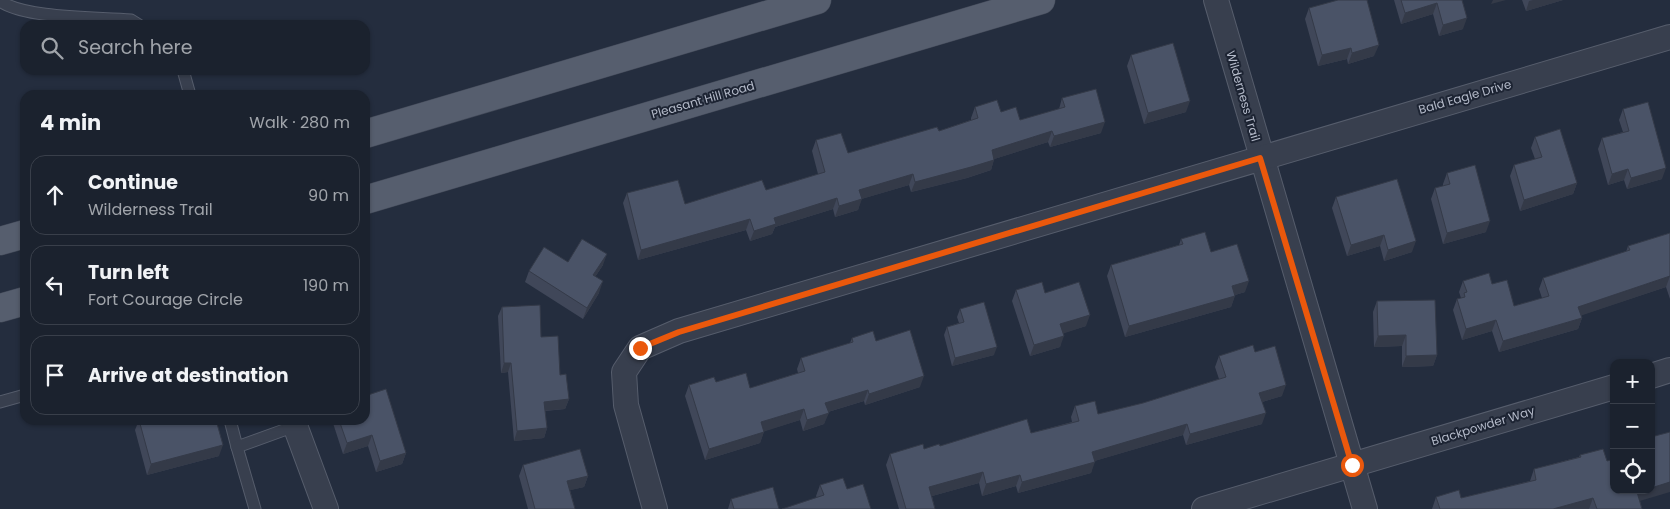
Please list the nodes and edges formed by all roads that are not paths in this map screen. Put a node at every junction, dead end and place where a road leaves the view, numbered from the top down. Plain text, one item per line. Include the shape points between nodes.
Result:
1 (816, 0) edge
2 (1042, 0) edge
3 (1216, 0) edge
4 (0, 1) edge
5 (131, 20) edge
6 (1670, 37) edge
7 (184, 75) edge
8 (189, 90) edge
9 (370, 133) edge
10 (1260, 158) junction
11 (370, 199) edge
12 (20, 235) edge
13 (0, 241) edge
14 (20, 302) edge
15 (0, 308) edge
16 (1670, 370) edge
17 (1655, 375) edge
18 (1610, 388) edge
19 (20, 396) edge
20 (0, 402) edge
21 (231, 425) edge
22 (289, 425) edge
23 (295, 425) edge
24 (237, 447) junction
25 (1352, 465) junction
26 (255, 509) edge
27 (326, 509) edge
28 (655, 509) edge
29 (1204, 509) edge
30 (1365, 509) edge

1 - 9 main road
2 - 11 main road, Pleasant Hill Road
3 - 10 street, Wilderness Trail
4 - 5 lane via 42,13
6 - 10 street, Bald Eagle Drive
7 - 8 lane
10 - 25 street, Wilderness Trail
10 - 28 street, Bald Eagle Drive via 679,332 640,348 624,372 626,405
12 - 13 main road
14 - 15 main road
16 - 17 street
18 - 25 street, Blackpowder Way
19 - 20 lane
21 - 24 lane
22 - 24 lane
23 - 27 street
24 - 26 lane
25 - 29 street, Blackpowder Way
25 - 30 street, Wilderness Trail

